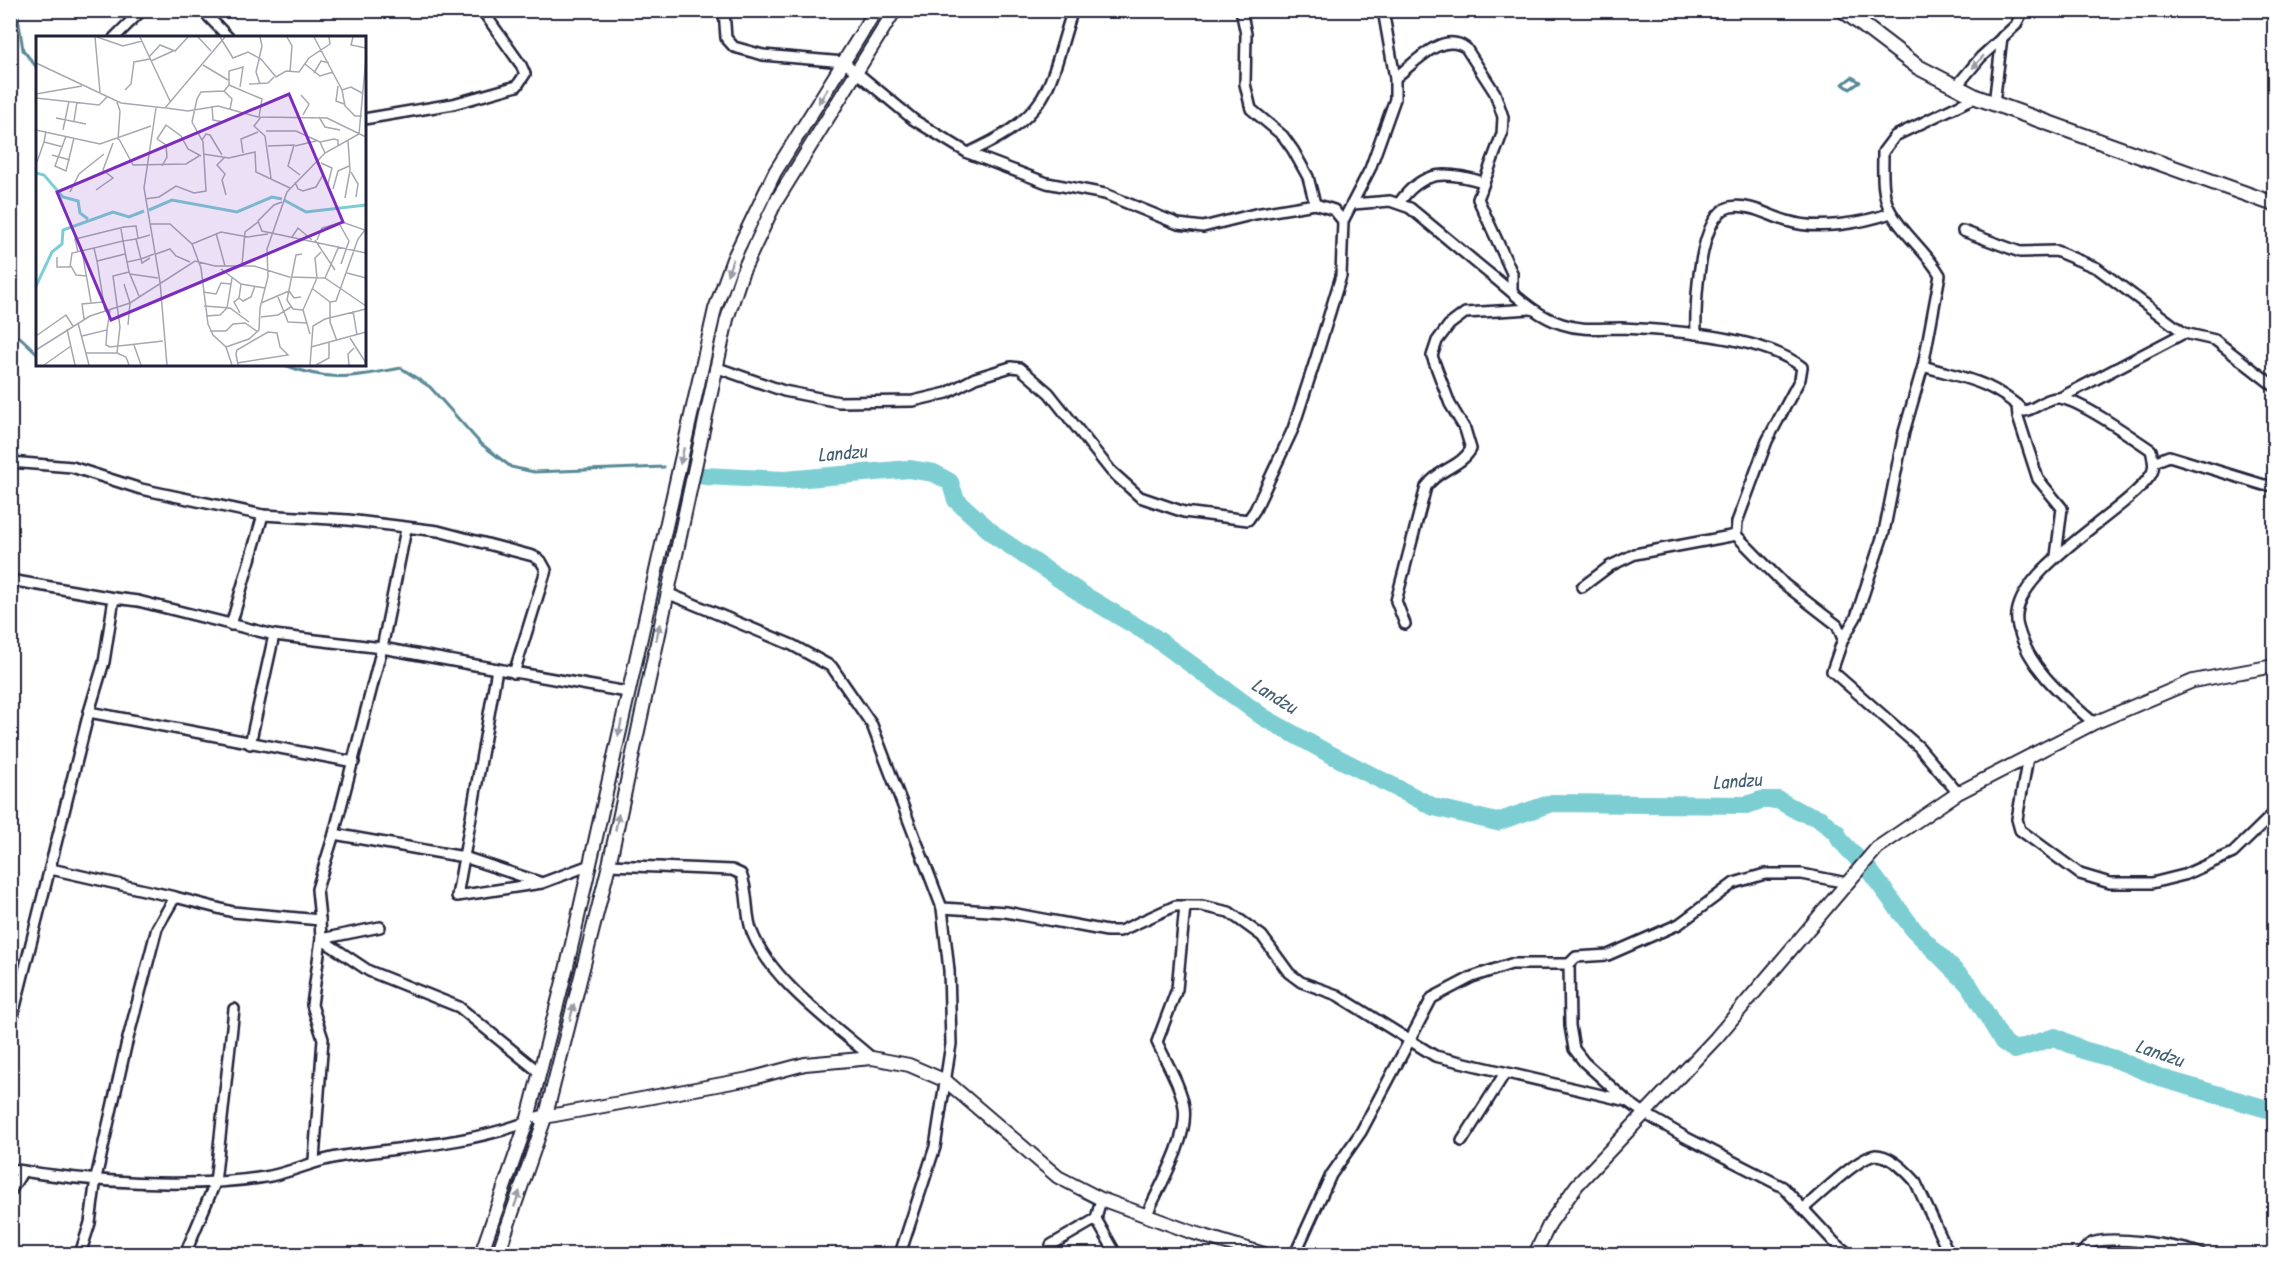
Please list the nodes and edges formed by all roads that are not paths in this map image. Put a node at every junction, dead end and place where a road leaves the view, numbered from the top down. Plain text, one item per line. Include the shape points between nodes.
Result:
1 (142, 10) edge
2 (202, 10) edge
3 (482, 10) edge
4 (724, 10) edge
5 (876, 10) edge
6 (895, 10) edge
7 (1073, 10) edge
8 (1241, 10) edge
9 (1383, 10) edge
10 (1843, 10) edge
11 (2023, 10) edge
12 (116, 36) edge
13 (227, 36) edge
14 (2002, 37) junction
15 (844, 62) junction
16 (856, 71) junction
17 (1395, 78) junction
18 (1955, 88) junction
19 (1976, 97) junction
20 (1994, 104) junction
21 (366, 119) edge
22 (968, 153) junction
23 (1483, 182) junction
24 (1399, 203) junction
25 (1315, 204) junction
26 (1353, 204) junction
27 (2274, 204) edge
28 (1891, 213) junction
29 (1343, 220) junction
30 (1964, 231) dead end
31 (1512, 292) junction
32 (1531, 309) junction
33 (2184, 333) junction
34 (1696, 334) junction
35 (1923, 366) junction
36 (715, 367) junction
37 (2274, 386) edge
38 (2060, 398) junction
39 (2017, 405) junction
40 (10, 462) edge
41 (2154, 462) junction
42 (2274, 485) edge
43 (262, 515) junction
44 (406, 529) junction
45 (1736, 534) junction
46 (2056, 556) junction
47 (10, 580) edge
48 (1582, 587) dead end
49 (667, 592) junction
50 (114, 598) junction
51 (1405, 624) dead end
52 (231, 625) junction
53 (274, 635) junction
54 (1843, 639) junction
55 (382, 648) junction
56 (2274, 666) edge
57 (497, 669) junction
58 (514, 673) junction
59 (627, 692) junction
60 (89, 712) junction
61 (2094, 723) junction
62 (250, 744) junction
63 (2028, 757) junction
64 (354, 762) junction
65 (1959, 794) junction
66 (2274, 813) edge
67 (334, 834) junction
68 (464, 857) junction
69 (590, 865) junction
70 (609, 865) junction
71 (51, 869) junction
72 (542, 883) junction
73 (1847, 883) junction
74 (175, 897) junction
75 (1185, 906) junction
76 (942, 908) junction
77 (320, 920) junction
78 (381, 927) dead end
79 (321, 939) junction
80 (1569, 964) junction
81 (234, 1009) dead end
82 (10, 1027) edge
83 (1408, 1040) junction
84 (872, 1058) junction
85 (539, 1072) junction
86 (1505, 1073) junction
87 (946, 1081) junction
88 (1627, 1101) junction
89 (1644, 1113) junction
90 (546, 1115) junction
91 (526, 1122) junction
92 (1462, 1141) dead end
93 (314, 1160) junction
94 (10, 1169) edge
95 (23, 1172) junction
96 (96, 1178) junction
97 (215, 1183) junction
98 (10, 1192) edge
99 (1101, 1199) junction
100 (1804, 1208) junction
101 (1146, 1216) junction
102 (1096, 1219) junction
103 (1051, 1245) dead end
104 (80, 1254) edge
105 (185, 1254) edge
106 (481, 1254) edge
107 (498, 1254) edge
108 (900, 1254) edge
109 (1116, 1254) edge
110 (1264, 1254) edge
111 (1294, 1254) edge
112 (1535, 1254) edge
113 (1849, 1254) edge
114 (1949, 1254) edge
115 (2081, 1254) edge
116 (2201, 1254) edge

1 - 12 street
2 - 13 street
3 - 21 street via 521,65 525,74 517,86 409,114
4 - 15 street via 726,38 734,47 763,55
5 - 15 street
6 - 16 street
7 - 22 street via 1042,98 1000,138
8 - 25 street via 1251,110 1283,136 1293,150 1308,177
9 - 17 street
10 - 18 main road via 1918,67
11 - 14 street via 2016,25
14 -> 18 street
14 - 20 street
15 - 16 street
15 -> 59 street via 775,172 751,218 715,309
16 - 22 street via 914,120
16 - 36 street via 775,203 742,273
17 - 23 street via 1436,46 1450,41 1466,48 1495,93 1503,117 1502,134
17 - 26 street via 1395,99 1388,124
18 - 19 main road
19 - 20 main road
19 - 28 street via 1888,142 1883,152 1883,174
20 - 27 main road
22 - 25 street via 1047,183 1105,194 1178,224 1203,227
23 - 24 street via 1457,174 1436,175 1418,183
23 - 31 street via 1478,200 1510,267
24 - 26 street
24 - 31 street
25 - 29 street via 1334,210
26 - 29 street
28 - 34 street via 1872,220 1822,224 1788,222 1742,207 1723,211 1706,240 1697,274
28 - 35 street via 1940,275
29 - 36 street via 1341,276 1300,407 1256,510 1248,520 1184,512 1140,497 1111,471 1049,393 1020,368 975,378 947,393 913,401 839,402 784,391
30 - 33 street via 2020,252 2056,251 2097,268
31 - 32 street
32 - 34 street via 1581,329
32 - 51 street via 1465,313 1437,341 1432,357 1471,449 1466,457 1434,475 1426,487 1396,601
33 - 37 street via 2215,340
33 - 38 street
34 - 45 street via 1762,346 1802,367 1800,379 1767,441
35 - 39 street via 1986,383
35 - 54 street via 1904,432 1884,532 1856,617
36 - 49 street
38 - 39 street via 2047,400 2032,410 2024,411
38 - 41 street via 2151,450
39 - 46 street via 2038,479 2062,508
40 - 43 street via 72,468 141,489
41 - 42 street via 2169,456
41 - 46 street via 2151,475 2128,499
43 - 44 street via 348,520
43 - 52 street
44 - 55 street
44 - 58 street via 438,531 542,561 546,570 542,590
45 - 48 street via 1635,554 1610,566
45 - 54 street via 1784,584 1837,625
46 - 61 street via 2021,600 2017,625 2046,681
47 - 50 street
70 -> 49 street
49 - 76 street via 792,645 832,667 872,725
50 - 52 street
50 - 60 street via 104,662
52 - 53 street
53 - 55 street
53 - 62 street
54 - 65 street via 1832,671 1919,747
55 - 57 street
55 - 64 street
56 - 61 street via 2193,681
57 - 58 street
57 - 68 street
58 - 59 street
59 -> 69 street
60 - 62 street
60 - 71 street
61 - 63 street
62 - 64 street
63 - 65 street
63 - 66 street via 2017,819 2020,830 2080,874 2110,883 2152,883 2184,876 2233,852
64 - 67 street
65 - 73 street via 1877,848
67 - 68 street
67 - 77 street via 317,888
68 - 72 street
68 - 72 street via 457,896
69 - 72 street
69 - 85 street
70 - 84 street via 732,870 741,874 751,931 766,958
90 -> 70 street
71 - 74 street
71 - 82 street
73 - 80 street via 1802,874 1774,874 1734,883 1679,924 1608,955 1576,957
73 - 89 street via 1716,1038
74 - 77 street via 233,912
74 - 96 street via 157,928
75 - 76 street via 1175,906 1120,931 1006,912
75 - 83 street via 1229,912 1262,936 1289,973 1301,982 1337,995
75 - 101 street via 1177,989 1157,1042 1184,1105 1185,1119
76 - 87 street via 951,1044
77 - 79 street
78 - 79 street
79 - 85 street via 369,971 459,1007
79 - 93 street via 312,1005 323,1039
80 - 83 street via 1510,964 1472,977 1432,998
80 - 88 street via 1574,1049
81 - 97 street
83 - 86 street via 1436,1056
83 - 111 street via 1361,1132 1331,1175
84 - 87 street via 909,1065
84 - 90 street via 805,1064 749,1079
85 - 91 street
86 - 88 street
86 - 92 street
87 - 99 street via 1058,1177
87 - 108 street via 934,1146
88 - 89 street
89 - 100 street via 1783,1187
89 - 112 street via 1577,1185 1550,1223
90 - 91 street
107 -> 90 street
91 - 93 street via 453,1142
91 - 106 street
93 - 97 street via 272,1176
94 - 95 street
95 - 96 street
95 - 98 street
96 - 97 street
96 - 104 street via 90,1223
97 - 105 street
99 - 101 street
99 - 102 street
100 - 113 street
100 - 114 street via 1862,1160 1877,1155 1907,1171 1915,1181
101 - 110 street
102 - 103 street
102 - 109 street
115 - 116 street via 2090,1244 2106,1240

